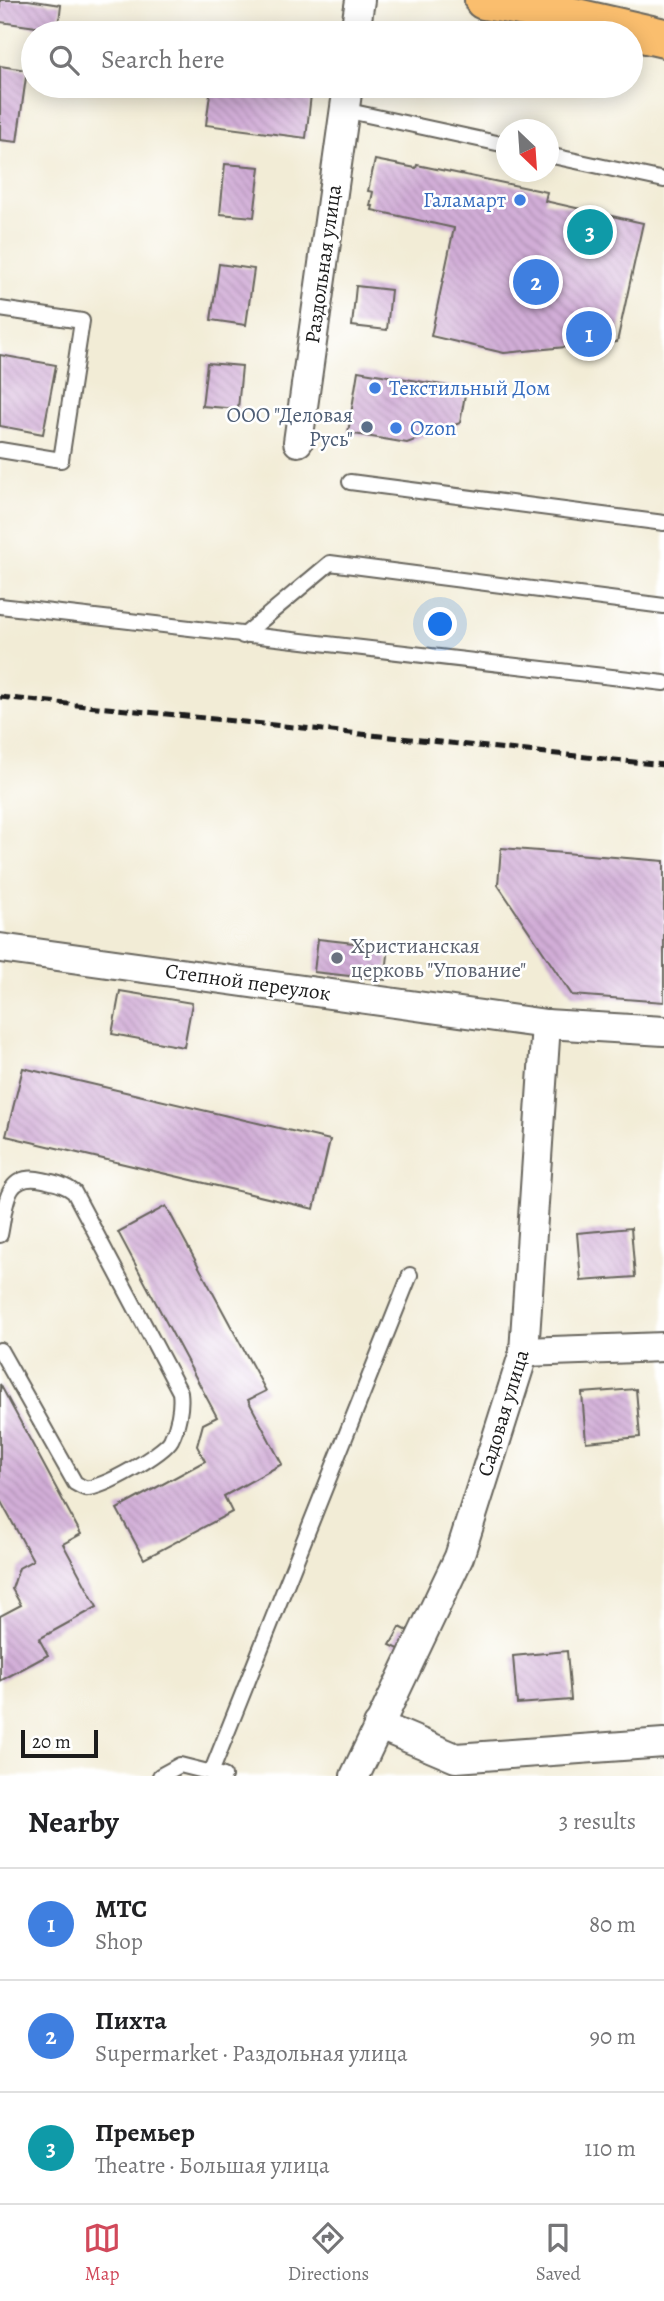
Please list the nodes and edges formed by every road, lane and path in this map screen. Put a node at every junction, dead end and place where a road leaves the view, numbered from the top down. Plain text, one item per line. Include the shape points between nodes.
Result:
1 (360, 0) edge
2 (484, 0) edge
3 (357, 21) edge
4 (590, 21) edge
5 (643, 33) edge
6 (664, 38) edge
7 (346, 98) edge
8 (496, 142) edge
9 (559, 157) edge
10 (664, 180) edge
11 (0, 309) edge
12 (298, 442) dead end
13 (0, 450) edge
14 (349, 482) dead end
15 (664, 523) edge
16 (0, 606) edge
17 (664, 606) edge
18 (243, 636) junction
19 (664, 683) edge
20 (0, 948) edge
21 (546, 1024) junction
22 (664, 1031) edge
23 (0, 1235) edge
24 (410, 1275) dead end
25 (664, 1347) edge
26 (0, 1350) edge
27 (524, 1352) junction
28 (378, 1725) junction
29 (664, 1743) edge
30 (217, 1774) edge
31 (160, 1776) edge
32 (355, 1776) edge

1 - 3 street
2 - 4 highway
5 - 6 highway
7 - 8 lane
7 - 12 street, Раздольная улица
9 - 10 lane
11 - 13 lane via 82,321 61,460
14 - 15 lane
16 - 18 lane
17 - 18 lane via 330,563
18 - 19 lane
20 - 21 street, Степной переулок
21 - 22 street, Степной переулок
21 - 27 street, Садовая улица
23 - 26 lane via 7,1198 21,1179 65,1185 74,1192 180,1392 182,1405 170,1441 135,1467 85,1489 75,1483
24 - 30 lane
25 - 27 street
27 - 28 street, Садовая улица via 459,1557
28 - 29 street via 456,1758
28 - 32 street, Садовая улица
30 - 31 lane via 180,1765

